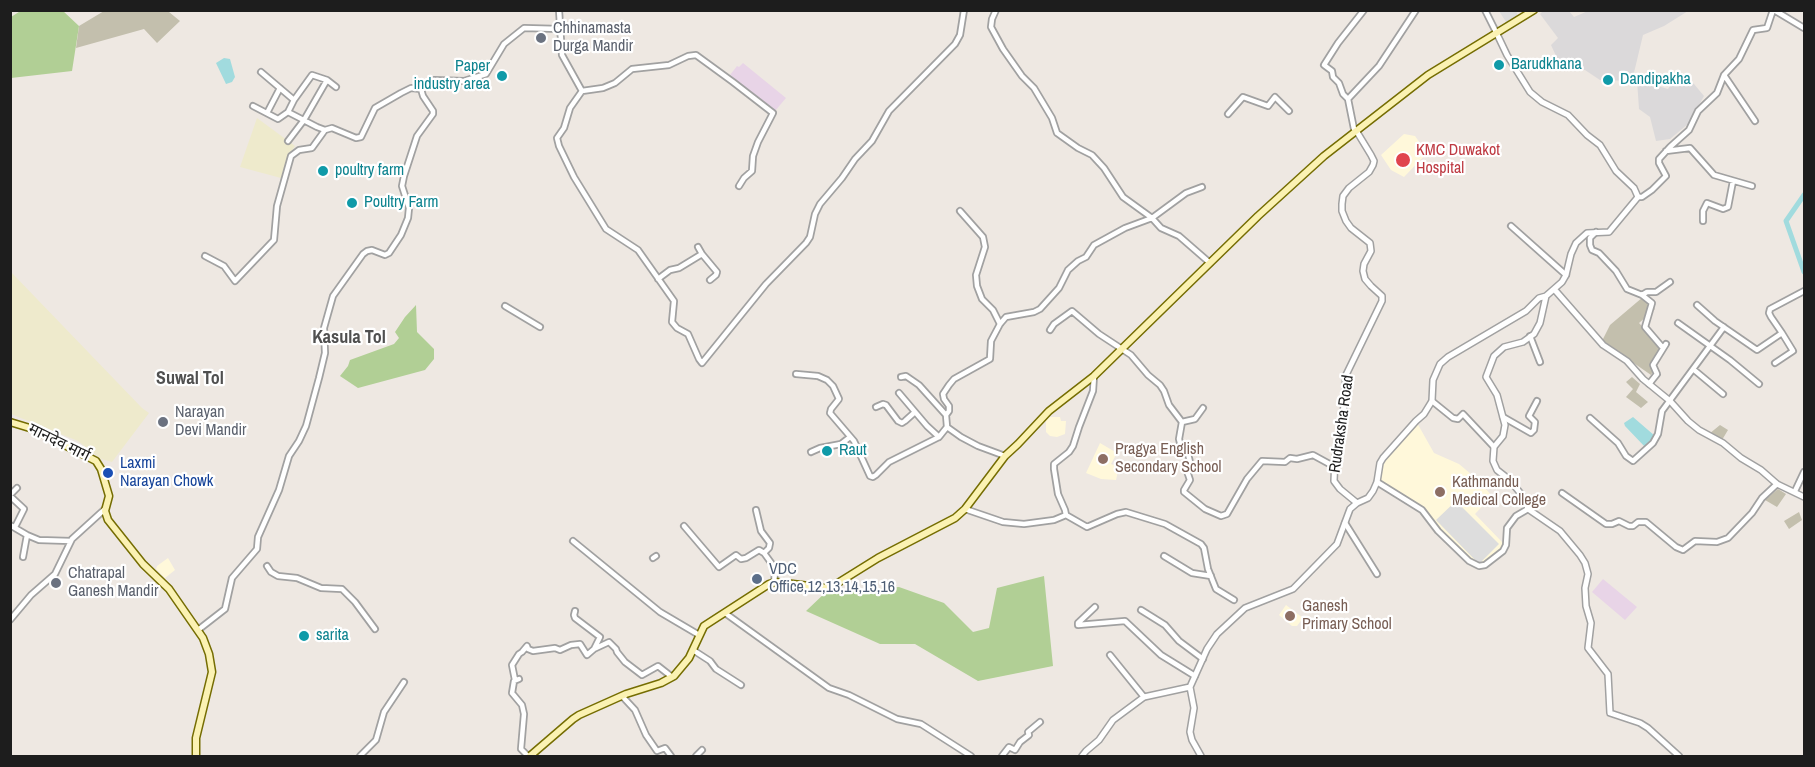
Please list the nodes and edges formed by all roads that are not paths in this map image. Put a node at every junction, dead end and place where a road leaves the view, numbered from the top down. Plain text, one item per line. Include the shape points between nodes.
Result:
1 (559, 10) edge
2 (964, 10) edge
3 (996, 10) edge
4 (1364, 10) edge
5 (1416, 10) edge
6 (1485, 10) edge
7 (1534, 10) edge
8 (1773, 10) edge
9 (1804, 28) edge
10 (560, 29) junction
11 (1496, 32) junction
12 (261, 72) dead end
13 (1724, 75) junction
14 (327, 80) junction
15 (336, 87) dead end
16 (280, 88) junction
17 (421, 89) junction
18 (582, 91) junction
19 (1348, 99) junction
20 (294, 100) junction
21 (253, 106) dead end
22 (1289, 111) dead end
23 (288, 112) junction
24 (267, 113) junction
25 (1228, 114) dead end
26 (304, 120) junction
27 (1755, 121) dead end
28 (325, 130) junction
29 (1357, 132) junction
30 (288, 141) dead end
31 (1665, 151) junction
32 (1733, 181) junction
33 (739, 186) dead end
34 (1752, 186) dead end
35 (1202, 187) dead end
36 (1638, 198) junction
37 (960, 211) dead end
38 (1152, 218) junction
39 (1703, 221) dead end
40 (1512, 226) dead end
41 (1596, 232) junction
42 (698, 247) dead end
43 (702, 254) junction
44 (205, 256) dead end
45 (1210, 263) junction
46 (1566, 275) junction
47 (658, 279) junction
48 (710, 280) dead end
49 (1670, 282) dead end
50 (1554, 289) junction
51 (1804, 291) edge
52 (1642, 295) junction
53 (1546, 296) junction
54 (1697, 305) dead end
55 (505, 306) dead end
56 (1678, 323) dead end
57 (1000, 324) junction
58 (540, 327) dead end
59 (1724, 327) junction
60 (1050, 330) dead end
61 (1782, 333) junction
62 (1530, 336) junction
63 (1710, 346) junction
64 (1120, 349) junction
65 (1540, 362) dead end
66 (1775, 363) dead end
67 (1693, 369) junction
68 (796, 374) dead end
69 (1094, 376) junction
70 (901, 377) dead end
71 (1650, 384) junction
72 (1759, 384) dead end
73 (899, 393) dead end
74 (1723, 394) dead end
75 (1432, 401) junction
76 (1537, 401) dead end
77 (1670, 401) junction
78 (876, 407) dead end
79 (1203, 408) dead end
80 (915, 412) junction
81 (946, 415) junction
82 (1503, 417) junction
83 (1590, 418) dead end
84 (10, 422) edge
85 (1182, 422) junction
86 (947, 427) junction
87 (850, 437) junction
88 (939, 437) junction
89 (1494, 447) junction
90 (811, 452) dead end
91 (1005, 456) junction
92 (1335, 467) junction
93 (1804, 472) edge
94 (1377, 482) junction
95 (1777, 484) junction
96 (17, 488) dead end
97 (1795, 491) junction
98 (1562, 492) dead end
99 (10, 496) edge
100 (1804, 497) edge
101 (1357, 503) junction
102 (107, 508) junction
103 (1528, 509) junction
104 (756, 510) dead end
105 (965, 510) junction
106 (1066, 515) junction
107 (1345, 524) junction
108 (13, 526) edge
109 (684, 526) dead end
110 (27, 535) junction
111 (71, 541) junction
112 (573, 541) dead end
113 (764, 552) junction
114 (1164, 556) dead end
115 (23, 557) dead end
116 (267, 566) dead end
117 (1377, 574) dead end
118 (1211, 576) junction
119 (774, 583) junction
120 (1234, 600) dead end
121 (1095, 607) dead end
122 (1141, 610) dead end
123 (575, 611) dead end
124 (725, 613) junction
125 (10, 620) edge
126 (375, 629) dead end
127 (198, 630) junction
128 (699, 635) junction
129 (594, 649) junction
130 (693, 650) junction
131 (1110, 656) dead end
132 (1203, 659) junction
133 (1195, 676) junction
134 (672, 677) junction
135 (404, 682) dead end
136 (741, 685) dead end
137 (1190, 687) junction
138 (622, 696) junction
139 (1144, 697) junction
140 (1040, 722) dead end
141 (702, 750) dead end
142 (196, 756) edge
143 (360, 756) edge
144 (529, 756) edge
145 (671, 756) edge
146 (696, 756) edge
147 (971, 756) edge
148 (1002, 756) edge
149 (1082, 756) edge
150 (1202, 756) edge
151 (1679, 756) edge

1 - 10 street
2 - 47 street via 955,44 889,111 872,141 820,204 806,243 766,284 702,363 688,334 674,325 674,302
3 - 38 street via 991,27 1034,88 1057,133 1092,155 1123,197
4 - 19 street via 1324,65 1332,71
5 - 19 street via 1379,66
6 - 11 street
7 - 11 main road
8 - 9 street
8 - 13 street via 1767,28 1753,30 1739,59
10 - 17 street via 524,28 504,44 486,74 464,81 434,80
10 - 18 street via 562,55
11 - 29 main road via 1428,75
11 - 36 street via 1530,92 1568,115 1600,145
12 - 16 street
13 - 27 street
13 - 31 street via 1717,93 1698,111 1689,130
14 - 15 street
14 - 20 street via 312,75
14 - 26 street
16 - 20 street
16 - 24 street
17 - 28 street via 411,88 375,108 361,137 332,128
17 - 127 street via 433,114 417,136 404,176 402,186 409,208 401,235 385,255 367,250 333,296 306,426 289,456 258,537 258,547 232,578 225,609
18 - 33 street via 615,83 632,69 669,65 696,55 773,113 758,142 752,171
18 - 47 street via 557,138 559,146 606,229 638,250
19 - 29 street
20 - 23 street
21 - 24 street
22 - 25 street via 1275,97 1268,106 1243,97
23 - 24 street via 278,119
23 - 26 street
26 - 28 street
26 - 30 street
28 - 44 street via 312,148 291,156 277,206 274,240 235,281 224,266
29 - 45 main road via 1316,163
29 - 92 street, Rudraksha Road via 1373,165 1343,196 1342,211 1351,228 1370,243 1363,271 1382,301 1346,375
31 - 32 street via 1690,148 1714,175
31 - 36 street via 1659,164 1666,176
32 - 34 street
32 - 39 street via 1728,207 1707,203
35 - 38 street via 1186,193
36 - 41 street via 1609,232
37 - 57 street via 983,237 985,247 976,275 977,286
38 - 45 street
38 - 57 street via 1094,245 1086,257 1068,270 1059,288 1040,309 1006,317
40 - 46 street
41 - 46 street via 1587,233 1576,243
41 - 52 street via 1590,238 1592,250 1616,271 1627,289
42 - 43 street
43 - 47 street
43 - 48 street via 717,272
45 - 64 main road
46 - 50 street
49 - 52 street via 1656,292
50 - 53 street
50 - 71 street via 1603,345 1627,361
51 - 61 street via 1769,311
52 - 71 street via 1652,303 1646,330 1664,346 1653,365 1657,374
53 - 62 street via 1540,323
53 - 75 street via 1440,364 1433,380
54 - 59 street
55 - 58 street
56 - 63 street
57 - 81 street via 990,341 990,359 954,379 943,394 950,411
59 - 61 street via 1757,350
59 - 63 street
60 - 64 street via 1072,311
61 - 66 street via 1793,351
62 - 65 street
62 - 82 street via 1498,351 1487,373
63 - 67 street
63 - 72 street
64 - 69 main road
64 - 85 street via 1160,385
67 - 74 street
67 - 77 street
68 - 87 street via 818,376 833,386 839,399 830,413
69 - 91 main road via 1049,411
69 - 106 street via 1093,391 1073,446 1054,464
70 - 81 street via 919,385
71 - 77 street
73 - 80 street
75 - 89 street via 1453,418 1463,414
75 - 94 street via 1383,458
76 - 82 street via 1529,416 1534,422 1531,433
77 - 83 street via 1662,411 1656,438 1633,461
77 - 95 street via 1699,430
78 - 80 street via 886,405 902,423
79 - 85 street via 1196,419
80 - 88 street
81 - 86 street
82 - 89 street via 1505,432
84 - 102 main road, मानदेव मार्ग via 33,429 96,461 110,496
85 - 92 street via 1179,439 1190,462 1190,480 1184,492 1221,516 1227,514 1262,461 1285,462 1313,455
86 - 88 street
86 - 91 street via 978,446
87 - 88 street via 873,477 889,462
87 - 90 street via 841,444
89 - 103 street via 1497,470 1511,481
91 - 105 main road
92 - 101 street, Rudraksha Road via 1336,485
93 - 97 street
94 - 101 street via 1368,498
94 - 103 street via 1422,510 1438,531 1479,566 1503,551 1507,528
95 - 97 street
95 - 98 street via 1728,538 1695,542 1683,550 1646,522 1633,526 1619,521 1606,524
96 - 99 street
97 - 100 street
99 - 108 street via 24,509
101 - 107 street via 1350,509
102 - 111 street
102 - 127 main road, मानदेव मार्ग via 108,520 169,589
103 - 151 street via 1560,531 1585,563 1586,606 1591,623 1588,648 1608,674 1610,712 1648,728
104 - 113 street via 760,531 770,543
105 - 106 street via 1024,524
105 - 119 main road via 833,586
106 - 118 street via 1087,527 1126,512 1165,524 1201,544
107 - 117 street
107 - 132 street via 1337,544 1293,589 1245,608 1216,634
108 - 110 street
109 - 113 street via 719,567 736,555 741,559 759,550
110 - 111 street via 39,540
110 - 115 street
111 - 125 street via 55,574
112 - 128 street via 660,612
113 - 119 street via 775,572
114 - 118 street via 1192,573
116 - 126 street via 278,576 342,590
118 - 120 street via 1216,589
119 - 124 main road
121 - 133 street via 1078,625 1125,621 1161,655
122 - 132 street via 1165,625
123 - 129 street via 575,618 600,637
124 - 128 main road via 708,622
124 - 147 street via 829,688 897,719 921,724
127 - 142 main road, मानदेव मार्ग via 212,672 196,738
128 - 130 main road
129 - 134 street via 609,642 642,675 658,666
129 - 144 street via 587,655 580,644 560,650 533,651 527,646 512,665 517,680 512,693 524,714 521,749
130 - 134 main road
130 - 136 street
131 - 139 street
132 - 133 street
133 - 137 street
134 - 138 main road
135 - 143 street via 384,712 376,740
137 - 139 street
137 - 150 street via 1194,708 1190,732
138 - 144 main road via 573,719
138 - 145 street via 635,710 657,751 665,748
139 - 149 street via 1113,720
140 - 148 street via 1015,750 1009,747
141 - 146 street

